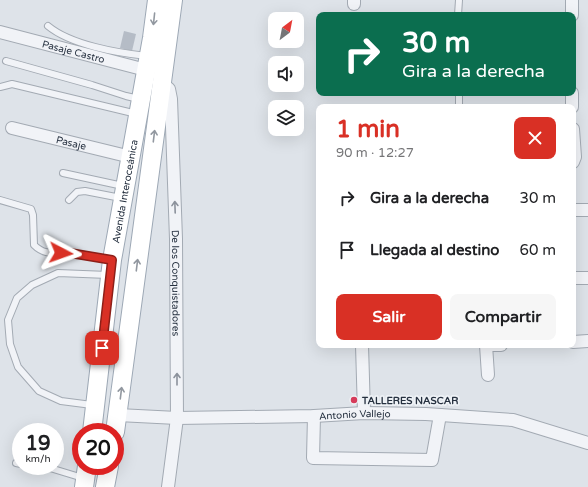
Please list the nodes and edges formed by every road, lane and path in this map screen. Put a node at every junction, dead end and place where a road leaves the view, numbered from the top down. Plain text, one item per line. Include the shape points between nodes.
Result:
1 (156, 0) edge
2 (173, 0) edge
3 (459, 0) edge
4 (572, 0) edge
5 (458, 12) edge
6 (572, 12) edge
7 (48, 26) dead end
8 (0, 32) edge
9 (6, 61) dead end
10 (147, 63) junction
11 (161, 82) junction
12 (0, 87) edge
13 (140, 107) junction
14 (12, 128) dead end
15 (131, 157) junction
16 (63, 173) dead end
17 (124, 192) junction
18 (0, 200) edge
19 (69, 200) dead end
20 (576, 210) edge
21 (588, 210) edge
22 (111, 268) junction
23 (576, 278) edge
24 (588, 278) edge
25 (588, 341) edge
26 (576, 342) edge
27 (362, 348) edge
28 (486, 348) edge
29 (488, 375) dead end
30 (95, 406) junction
31 (364, 413) junction
32 (440, 415) junction
33 (314, 416) junction
34 (177, 418) junction
35 (93, 423) edge
36 (116, 423) edge
37 (124, 423) edge
38 (588, 443) edge
39 (64, 472) edge
40 (107, 475) edge
41 (85, 477) edge
42 (105, 487) edge
43 (168, 487) edge

1 -> 10 main road, Avenida Interoceánica
2 - 11 main road, Avenida Interoceánica
3 - 5 lane
4 - 6 street
7 - 10 lane via 87,45 128,54
8 - 10 street, Pasaje Castro
9 - 13 lane via 126,96
10 - 13 main road, Avenida Interoceánica
34 -> 11 street, De los Conquistadores via 176,239 171,99 169,89
36 -> 11 main road, Avenida Interoceánica
12 - 13 lane via 12,84
13 - 15 main road, Avenida Interoceánica
14 - 15 street, Pasaje
15 - 17 main road, Avenida Interoceánica
16 - 17 lane via 114,185
17 - 19 lane via 77,192
17 - 22 main road, Avenida Interoceánica
18 - 22 lane via 31,209 34,215 34,245 40,250 70,253
20 - 21 street
22 - 30 main road, Avenida Interoceánica
22 - 30 lane via 58,273 32,285 17,298 8,320 10,344 18,367 39,391 61,400
23 - 24 street
25 - 26 street
27 - 31 street
28 - 29 street
30 - 35 main road, Avenida Interoceánica
31 - 32 street, Antonio Vallejo
31 - 33 street, Antonio Vallejo
32 - 33 street via 432,460 313,458
32 - 38 street, Antonio Vallejo via 513,420
33 - 34 street, Antonio Vallejo
34 - 37 street, Antonio Vallejo
34 - 43 street, De los Conquistadores
39 - 41 lane
40 - 42 main road

